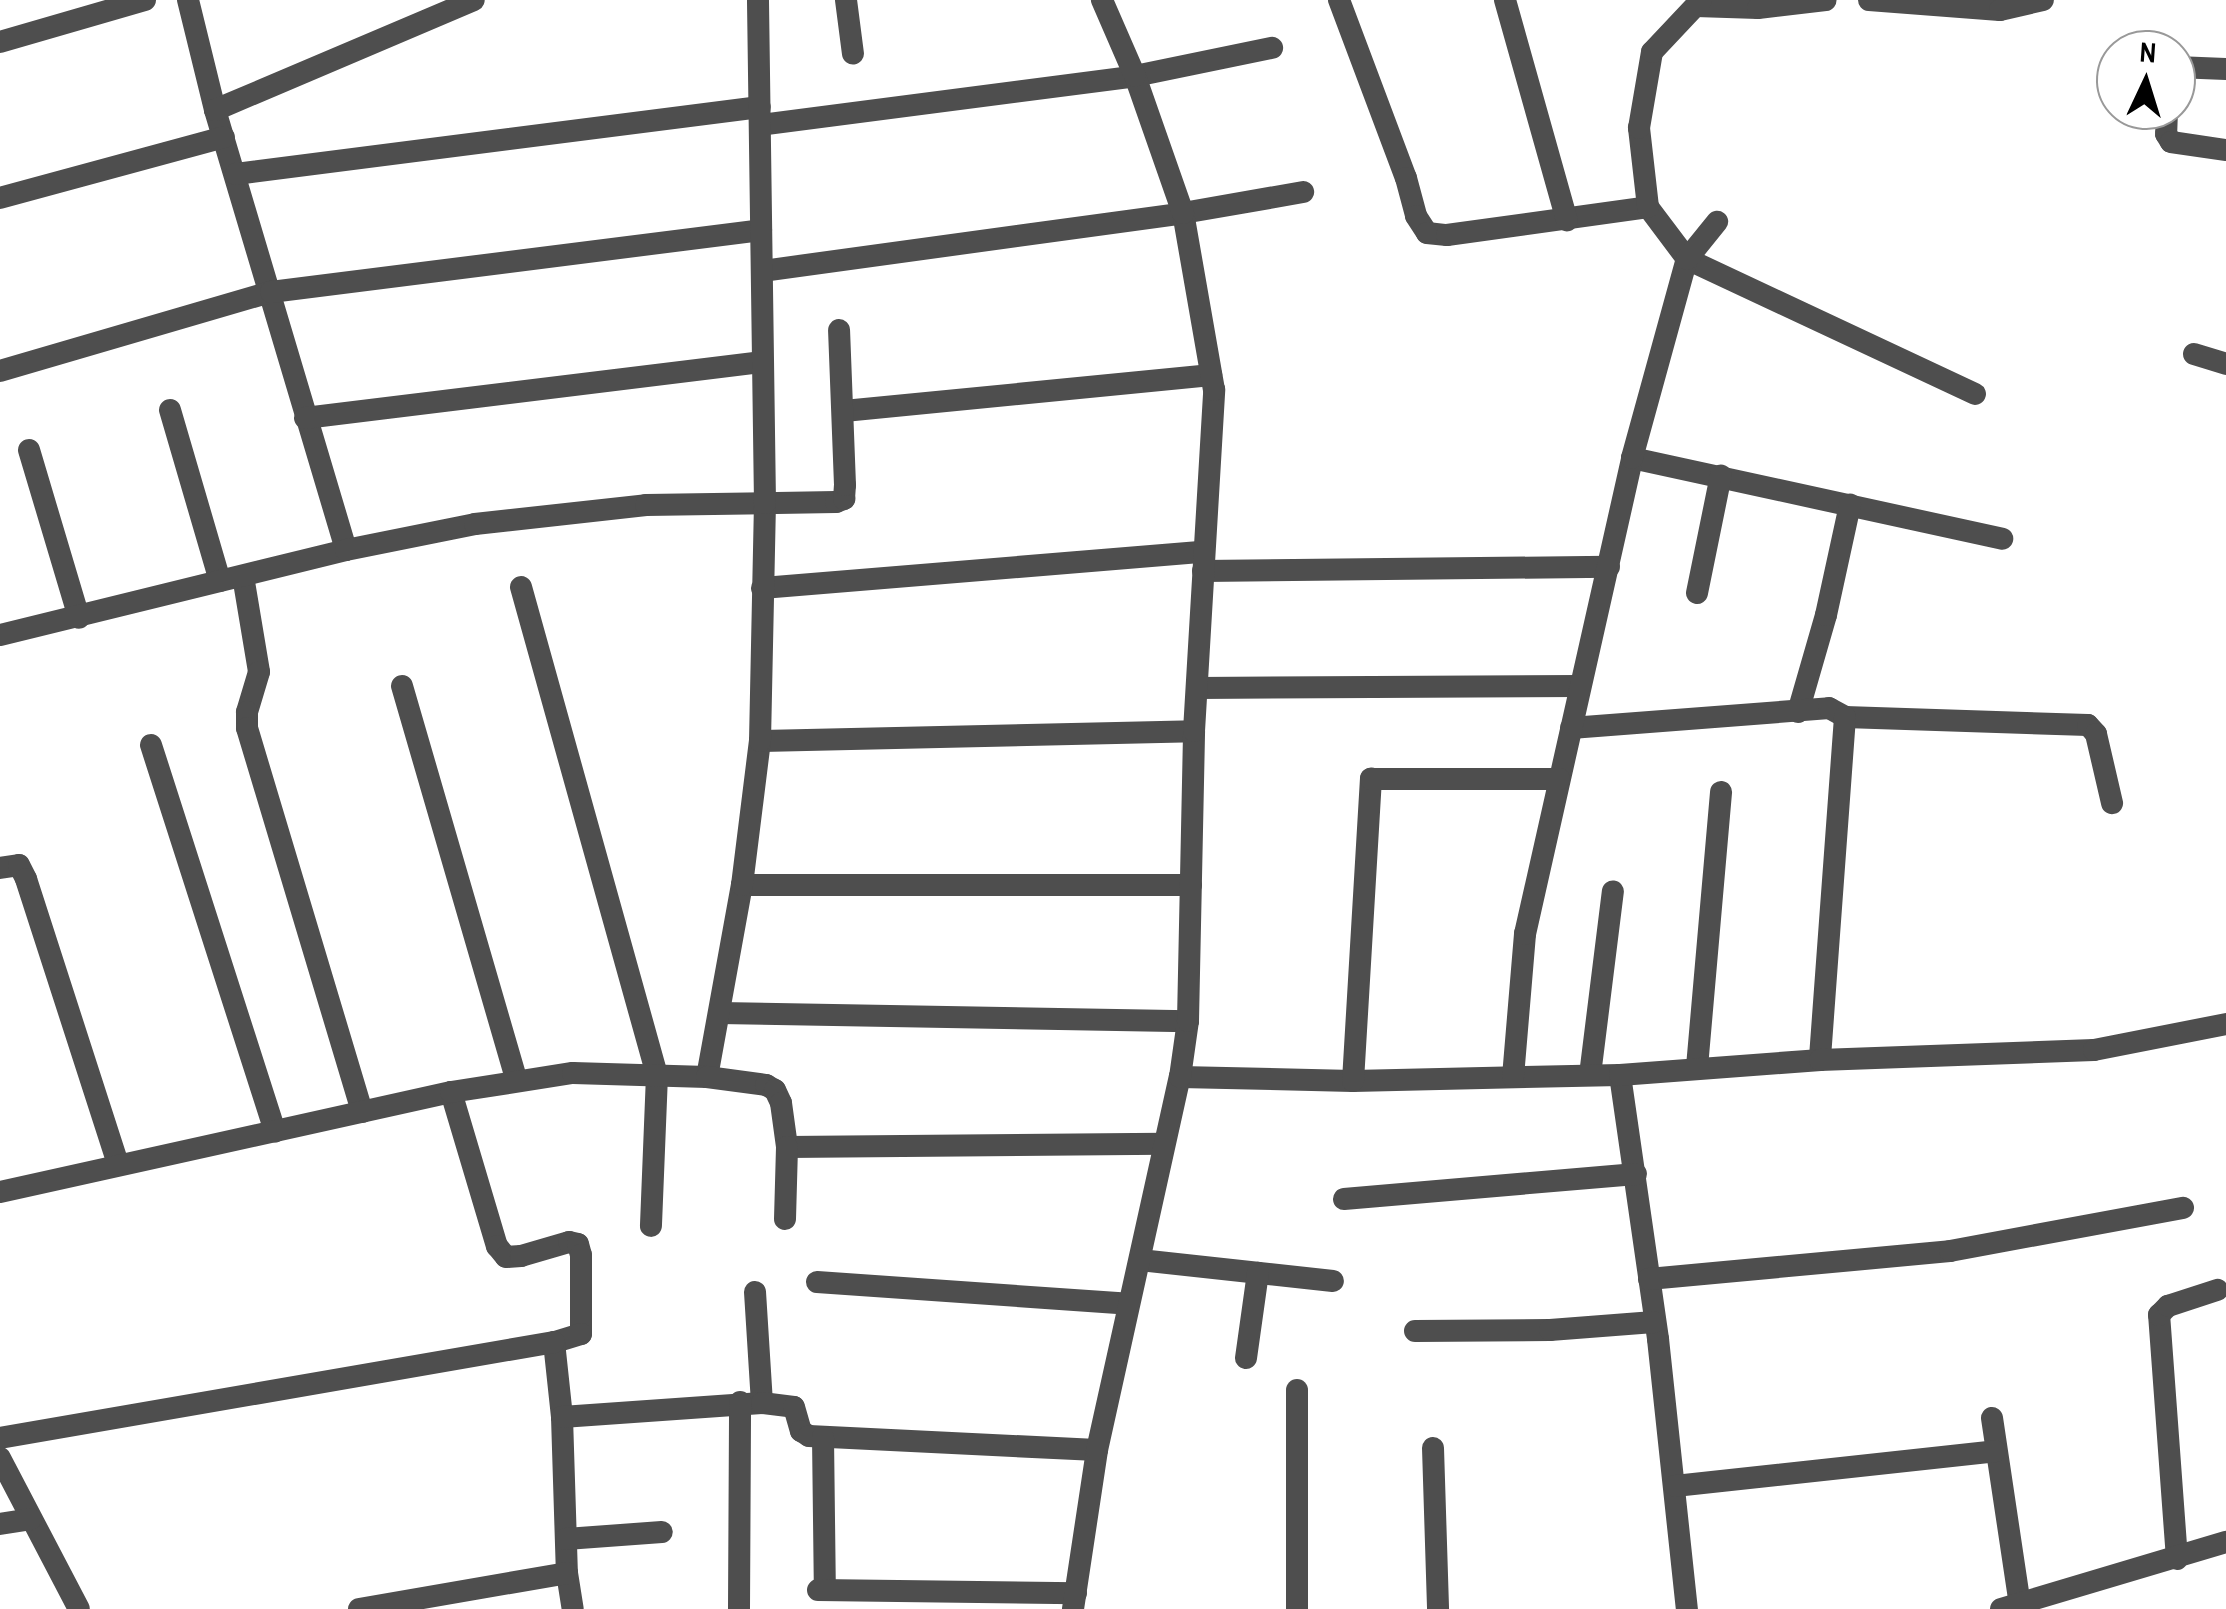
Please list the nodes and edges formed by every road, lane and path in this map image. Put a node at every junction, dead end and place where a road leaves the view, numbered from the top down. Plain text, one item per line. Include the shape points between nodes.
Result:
1 (145, 0) edge
2 (188, 0) edge
3 (474, 0) edge
4 (758, 0) edge
5 (846, 0) edge
6 (1102, 0) edge
7 (1339, 0) edge
8 (1505, 0) edge
9 (1826, 0) edge
10 (1868, 0) edge
11 (2042, 0) edge
12 (1699, 3) edge
13 (0, 42) edge
14 (1272, 48) dead end
15 (853, 54) dead end
16 (2196, 68) edge
17 (2226, 70) edge
18 (1135, 76) junction
19 (215, 110) junction
20 (760, 116) junction
21 (2166, 130) edge
22 (224, 137) junction
23 (2226, 150) edge
24 (236, 174) junction
25 (1303, 192) dead end
26 (0, 198) edge
27 (1648, 207) junction
28 (1183, 214) junction
29 (1568, 220) junction
30 (1717, 222) dead end
31 (761, 230) junction
32 (1688, 259) junction
33 (762, 271) junction
34 (271, 292) junction
35 (838, 330) dead end
36 (2194, 354) dead end
37 (762, 362) junction
38 (2226, 364) edge
39 (0, 371) edge
40 (1211, 375) junction
41 (1975, 394) dead end
42 (170, 410) dead end
43 (844, 411) junction
44 (305, 418) junction
45 (29, 450) dead end
46 (1632, 458) junction
47 (1722, 475) junction
48 (765, 503) junction
49 (1850, 505) junction
50 (2002, 539) dead end
51 (346, 550) junction
52 (1203, 562) junction
53 (1609, 566) junction
54 (231, 578) junction
55 (520, 586) dead end
56 (762, 588) junction
57 (1697, 593) dead end
58 (79, 618) junction
59 (0, 635) edge
60 (402, 686) dead end
61 (1580, 686) junction
62 (1197, 688) junction
63 (1798, 712) junction
64 (1844, 717) junction
65 (1571, 728) junction
66 (1194, 731) junction
67 (760, 741) junction
68 (151, 745) dead end
69 (1559, 779) junction
70 (1721, 792) dead end
71 (2112, 803) dead end
72 (0, 868) edge
73 (742, 885) junction
74 (1191, 885) junction
75 (1613, 891) dead end
76 (720, 1013) junction
77 (1188, 1021) junction
78 (2226, 1024) edge
79 (1820, 1060) junction
80 (1697, 1067) junction
81 (657, 1075) junction
82 (1620, 1075) junction
83 (1590, 1076) junction
84 (707, 1077) junction
85 (1180, 1077) junction
86 (1514, 1078) junction
87 (1353, 1081) junction
88 (517, 1082) junction
89 (451, 1092) junction
90 (362, 1112) junction
91 (275, 1132) junction
92 (1164, 1144) junction
93 (787, 1146) junction
94 (118, 1164) junction
95 (1636, 1174) junction
96 (0, 1192) edge
97 (1344, 1199) dead end
98 (2183, 1208) dead end
99 (785, 1219) dead end
100 (651, 1226) dead end
101 (1140, 1260) junction
102 (1258, 1273) junction
103 (1649, 1280) junction
104 (1333, 1281) dead end
105 (817, 1282) dead end
106 (2217, 1290) dead end
107 (755, 1292) dead end
108 (1128, 1304) junction
109 (1654, 1322) junction
110 (1415, 1332) dead end
111 (554, 1342) junction
112 (1246, 1358) dead end
113 (1296, 1390) dead end
114 (751, 1403) junction
115 (562, 1417) junction
116 (1992, 1418) dead end
117 (824, 1437) junction
118 (0, 1438) edge
119 (1434, 1448) dead end
120 (1097, 1450) junction
121 (1995, 1451) junction
122 (0, 1458) edge
123 (1675, 1486) junction
124 (31, 1519) junction
125 (0, 1524) edge
126 (662, 1532) dead end
127 (566, 1538) junction
128 (2226, 1542) edge
129 (2178, 1559) junction
130 (567, 1572) junction
131 (1075, 1601) edge
132 (2011, 1607) edge
133 (79, 1609) edge
134 (359, 1609) edge
135 (574, 1609) edge
136 (739, 1609) edge
137 (1297, 1609) edge
138 (1438, 1609) edge
139 (1687, 1609) edge

1 - 13 street
2 - 19 street
3 - 19 street
4 - 20 street
5 - 15 street
6 - 18 street
7 - 29 street via 1427,233
8 - 29 street
9 - 12 street via 1758,8
10 - 11 street via 2000,10
12 - 27 street via 1652,52 1639,128
14 - 18 street
16 - 17 street
18 - 20 street
18 - 28 street
19 - 22 street
20 - 24 street
20 - 31 street
21 - 23 street via 2171,142
22 - 24 street
22 - 26 street
24 - 34 street
25 - 28 street
27 - 29 street
27 - 32 street
28 - 33 street
28 - 40 street
30 - 32 street
31 - 33 street
31 - 34 street
32 - 41 street
32 - 46 street
33 - 37 street
34 - 39 street
34 - 44 street
35 - 43 street
36 - 38 street
37 - 44 street
37 - 48 street
40 - 43 street
40 - 52 street
42 - 54 street
43 - 48 street via 844,499
44 - 51 street
45 - 58 street
46 - 47 street
46 - 53 street
47 - 49 street
47 - 57 street
48 - 51 street via 572,510
48 - 56 street
49 - 50 street
49 - 63 street
51 - 54 street
52 - 53 street
52 - 56 street
52 - 62 street
53 - 61 street
54 - 58 street
54 - 90 street via 259,672 248,728
55 - 81 street
56 - 67 street
58 - 59 street
60 - 88 street
61 - 62 street
61 - 65 street
62 - 66 street
63 - 64 street via 1829,708
63 - 65 street
64 - 71 street via 2088,725
64 - 79 street
65 - 69 street
66 - 67 street
66 - 74 street
67 - 73 street
68 - 91 street
69 - 86 street via 1525,934
69 - 87 street via 1371,778
70 - 80 street
72 - 94 street via 19,865 26,879
73 - 74 street
73 - 76 street
74 - 77 street
75 - 83 street
76 - 77 street
76 - 84 street
77 - 85 street
78 - 79 street via 2094,1050
79 - 80 street
80 - 82 street
81 - 84 street
81 - 88 street via 572,1073
81 - 100 street
82 - 83 street
82 - 95 street
83 - 86 street
84 - 93 street via 775,1090
85 - 87 street
85 - 92 street
86 - 87 street
88 - 89 street
89 - 90 street
89 - 111 street via 497,1246 506,1256 578,1244 580,1334
90 - 91 street
91 - 94 street
92 - 93 street
92 - 101 street
93 - 99 street
94 - 96 street
95 - 97 street
95 - 103 street
98 - 103 street via 1950,1251
101 - 102 street
101 - 108 street
102 - 104 street
102 - 112 street
103 - 109 street
105 - 108 street
106 - 129 street via 2168,1306 2159,1316
107 - 114 street
108 - 120 street
109 - 110 street
109 - 123 street
111 - 115 street
111 - 118 street
113 - 137 street
114 - 115 street
114 - 117 street via 794,1407 801,1431
114 - 136 street
115 - 127 street
116 - 121 street
117 - 120 street
117 - 131 street via 822,1590
119 - 138 street
120 - 131 street
121 - 123 street
121 - 132 street
122 - 124 street
123 - 139 street
124 - 125 street
124 - 133 street
126 - 127 street
127 - 130 street
128 - 129 street
129 - 132 street
130 - 134 street
130 - 135 street

